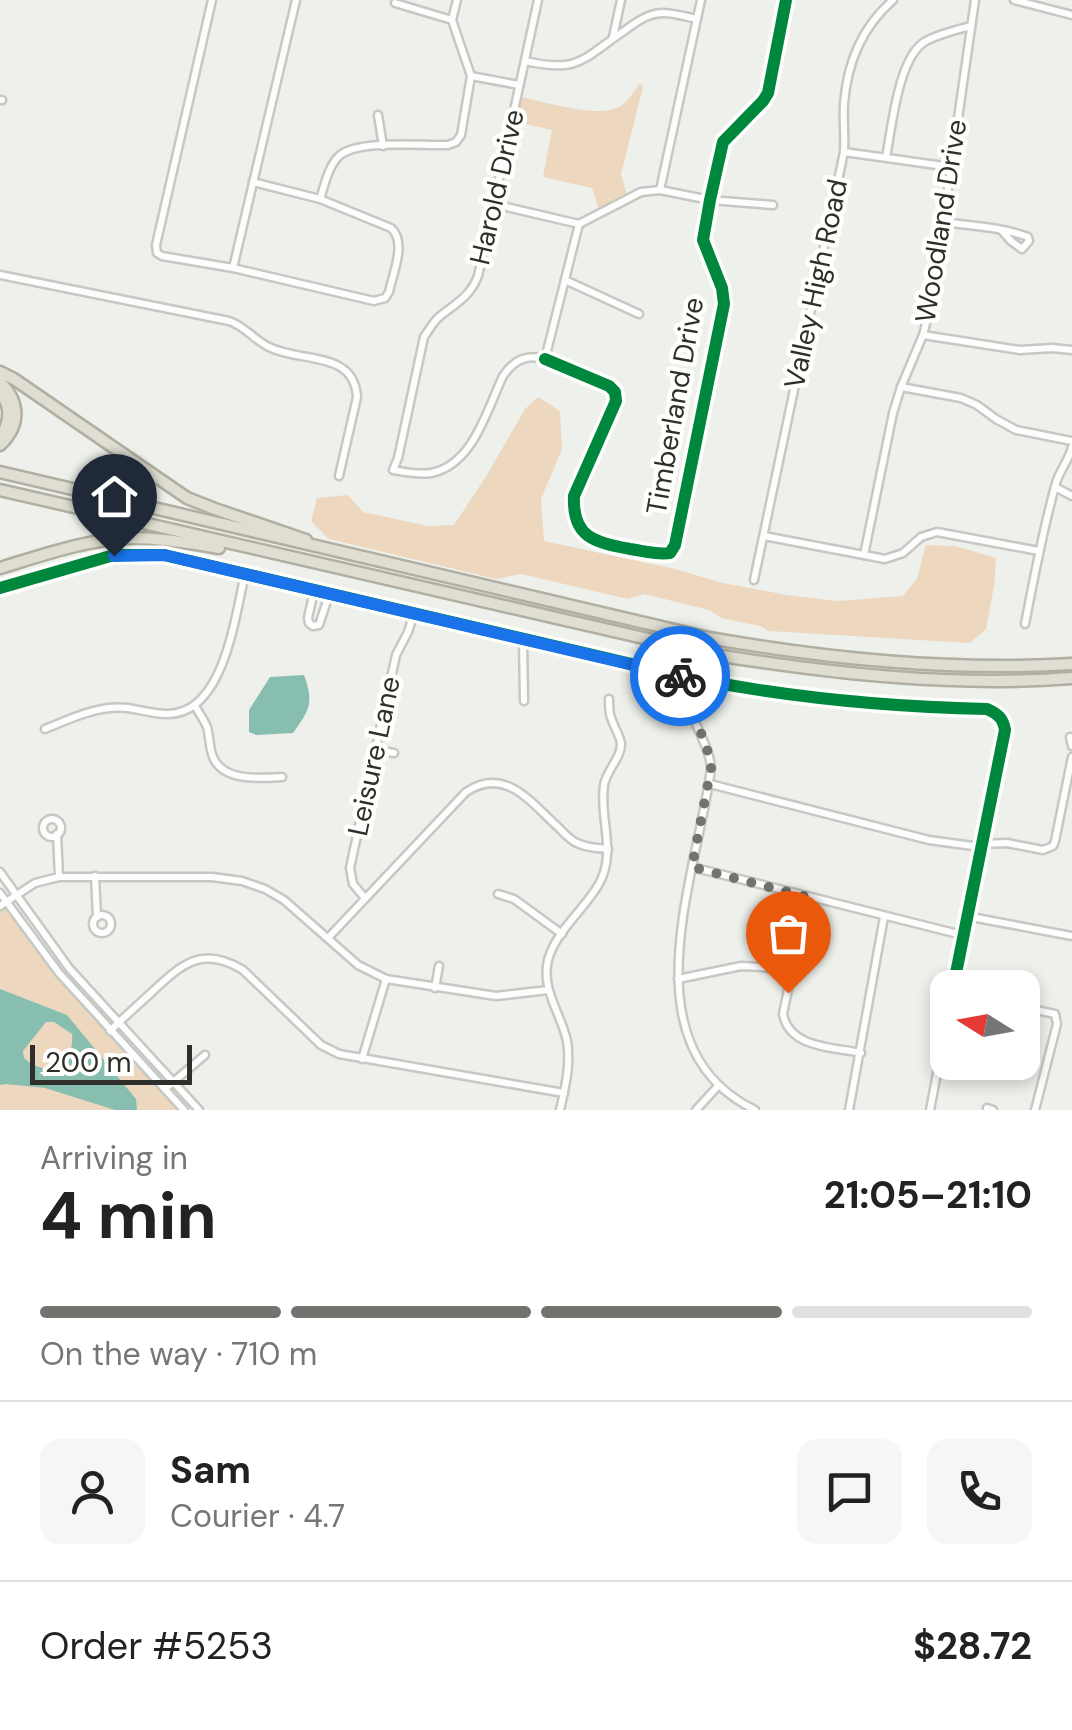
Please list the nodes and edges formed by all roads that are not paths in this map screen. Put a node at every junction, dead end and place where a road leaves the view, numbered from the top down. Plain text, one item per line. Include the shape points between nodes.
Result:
1 (212, 0) edge
2 (296, 0) edge
3 (457, 0) edge
4 (538, 0) edge
5 (620, 0) edge
6 (702, 0) edge
7 (786, 0) edge
8 (892, 0) edge
9 (975, 0) edge
10 (1014, 0) edge
11 (395, 3) dead end
12 (1072, 15) edge
13 (697, 19) junction
14 (452, 20) junction
15 (972, 25) junction
16 (613, 38) junction
17 (525, 61) junction
18 (471, 76) junction
19 (520, 86) junction
20 (378, 115) dead end
21 (384, 146) junction
22 (844, 152) junction
23 (886, 158) junction
24 (951, 166) junction
25 (253, 182) junction
26 (660, 190) junction
27 (320, 199) junction
28 (710, 200) junction
29 (494, 204) junction
30 (774, 206) dead end
31 (944, 222) junction
32 (579, 224) junction
33 (1002, 231) dead end
34 (234, 268) junction
35 (0, 275) edge
36 (565, 280) junction
37 (640, 314) dead end
38 (923, 335) junction
39 (1072, 350) edge
40 (545, 360) junction
41 (0, 372) edge
42 (0, 382) edge
43 (900, 387) junction
44 (0, 392) edge
45 (0, 441) edge
46 (1072, 444) edge
47 (0, 472) edge
48 (339, 476) dead end
49 (1055, 487) junction
50 (0, 490) edge
51 (1072, 496) edge
52 (764, 536) junction
53 (324, 550) junction
54 (1039, 552) junction
55 (864, 555) junction
56 (301, 561) junction
57 (0, 568) edge
58 (245, 574) junction
59 (754, 580) dead end
60 (0, 588) edge
61 (314, 592) junction
62 (329, 595) junction
63 (414, 613) junction
64 (1025, 624) dead end
65 (523, 639) junction
66 (1072, 664) edge
67 (1072, 678) edge
68 (696, 680) junction
69 (609, 699) dead end
70 (524, 701) dead end
71 (195, 706) junction
72 (45, 729) dead end
73 (1070, 736) edge
74 (1072, 746) edge
75 (376, 750) junction
76 (394, 753) dead end
77 (1072, 756) edge
78 (282, 777) dead end
79 (709, 784) junction
80 (58, 834) dead end
81 (982, 844) junction
82 (609, 849) junction
83 (692, 867) junction
84 (0, 872) edge
85 (95, 876) junction
86 (59, 877) junction
87 (0, 893) edge
88 (498, 894) dead end
89 (16, 895) junction
90 (807, 897) junction
91 (366, 898) junction
92 (3, 904) edge
93 (966, 916) junction
94 (884, 917) junction
95 (96, 918) dead end
96 (562, 934) junction
97 (963, 936) junction
98 (1072, 936) edge
99 (328, 938) junction
100 (439, 966) dead end
101 (956, 970) edge
102 (792, 972) junction
103 (386, 978) junction
104 (678, 979) junction
105 (436, 988) junction
106 (548, 990) junction
107 (1040, 1011) edge
108 (118, 1024) junction
109 (110, 1032) junction
110 (861, 1053) junction
111 (205, 1054) dead end
112 (362, 1058) junction
113 (936, 1080) edge
114 (173, 1082) junction
115 (718, 1086) junction
116 (164, 1089) junction
117 (564, 1093) junction
118 (184, 1110) edge
119 (199, 1110) edge
120 (560, 1110) edge
121 (696, 1110) edge
122 (755, 1110) edge
123 (849, 1110) edge
124 (930, 1110) edge
125 (1035, 1110) edge

1 - 34 street via 156,245 162,256
2 - 25 street
3 - 14 street
4 - 17 street, Harold Drive
5 - 16 street
6 - 13 street
7 - 28 street, Timberland Drive via 768,93 724,142
8 - 22 street, Valley High Road via 854,56 844,103
9 - 15 street, Woodland Drive
10 - 12 street
11 - 14 street
13 - 16 street via 652,14
13 - 26 street
14 - 18 street
15 - 23 street via 917,48
15 - 24 street, Woodland Drive
16 - 17 street via 570,66
17 - 19 street, Harold Drive
18 - 19 street
18 - 21 street via 456,142
19 - 29 street, Harold Drive
20 - 21 street
21 - 27 street via 342,153
22 - 23 street
22 - 52 street, Valley High Road
23 - 24 street
24 - 31 street, Woodland Drive
25 - 27 street
25 - 34 street
26 - 28 street
26 - 32 street via 641,192
27 - 34 street via 397,234 385,298
28 - 30 street
28 - 40 street, Timberland Drive via 703,240 724,304 670,553 598,542 579,527 574,496 616,392
29 - 32 street
29 - 40 street, Harold Drive via 474,287 424,337 393,470 429,474 458,461 509,368 530,356
31 - 33 street
31 - 38 street, Woodland Drive
32 - 36 street
35 - 48 street via 229,321 273,350 346,368 358,396
36 - 37 street
36 - 40 street
38 - 39 street via 1020,350
38 - 43 street, Woodland Drive
41 - 53 highway via 187,498
42 - 45 highway via 16,416
43 - 46 street via 961,398 1016,430
43 - 55 street, Woodland Drive
44 - 45 highway via 8,413
46 - 49 street
47 - 53 highway
49 - 51 street
49 - 54 street
50 - 56 highway
52 - 55 street
52 - 59 street, Valley High Road
53 - 66 highway via 786,652 901,664
54 - 55 street via 937,532 903,553
54 - 64 street
56 - 57 highway via 134,538 81,544
56 - 67 highway via 697,651 805,669 928,680
58 - 60 street via 137,554
58 - 61 street
58 - 71 street via 221,664
61 - 62 street
61 - 62 street via 308,618 313,626 320,625
62 - 63 street
63 - 65 street
63 - 75 street, Leisure Lane via 396,655
65 - 68 street
65 - 70 street
68 - 79 street via 693,711 710,757
68 - 81 street via 824,700 996,714 1005,730
69 - 82 street via 621,744 603,787
71 - 72 street via 168,714 101,708
71 - 78 street via 222,769
73 - 74 street
75 - 76 street
75 - 91 street, Leisure Lane via 350,868
77 - 81 street via 1052,846
79 - 81 street via 929,840
79 - 83 street
80 - 86 street
81 - 93 street
82 - 91 street via 575,842 516,789 489,782 466,792
82 - 96 street via 599,884
83 - 90 street
83 - 104 street
84 - 89 street
85 - 86 street
85 - 95 street
85 - 99 street via 242,881 284,900
86 - 89 street
87 - 92 street
88 - 96 street via 514,898
89 - 92 street
89 - 108 street
90 - 94 street
90 - 102 street
91 - 99 street
92 - 109 street
93 - 97 street
93 - 98 street
94 - 97 street
94 - 110 street
96 - 106 street via 548,960
97 - 101 street
99 - 103 street via 358,965
100 - 105 street
102 - 104 street via 741,966
102 - 110 street via 783,1014 790,1032
103 - 105 street
103 - 112 street
104 - 115 street via 691,1045
105 - 106 street via 496,996
106 - 117 street via 568,1046
107 - 125 street via 1056,1014 1056,1024
108 - 109 street
108 - 112 street via 180,966 216,958 243,970 321,1045
108 - 114 street
109 - 116 street
110 - 123 street
111 - 114 street
112 - 117 street
113 - 124 street
114 - 116 street
114 - 119 street
115 - 121 street
115 - 122 street
116 - 118 street
117 - 120 street

